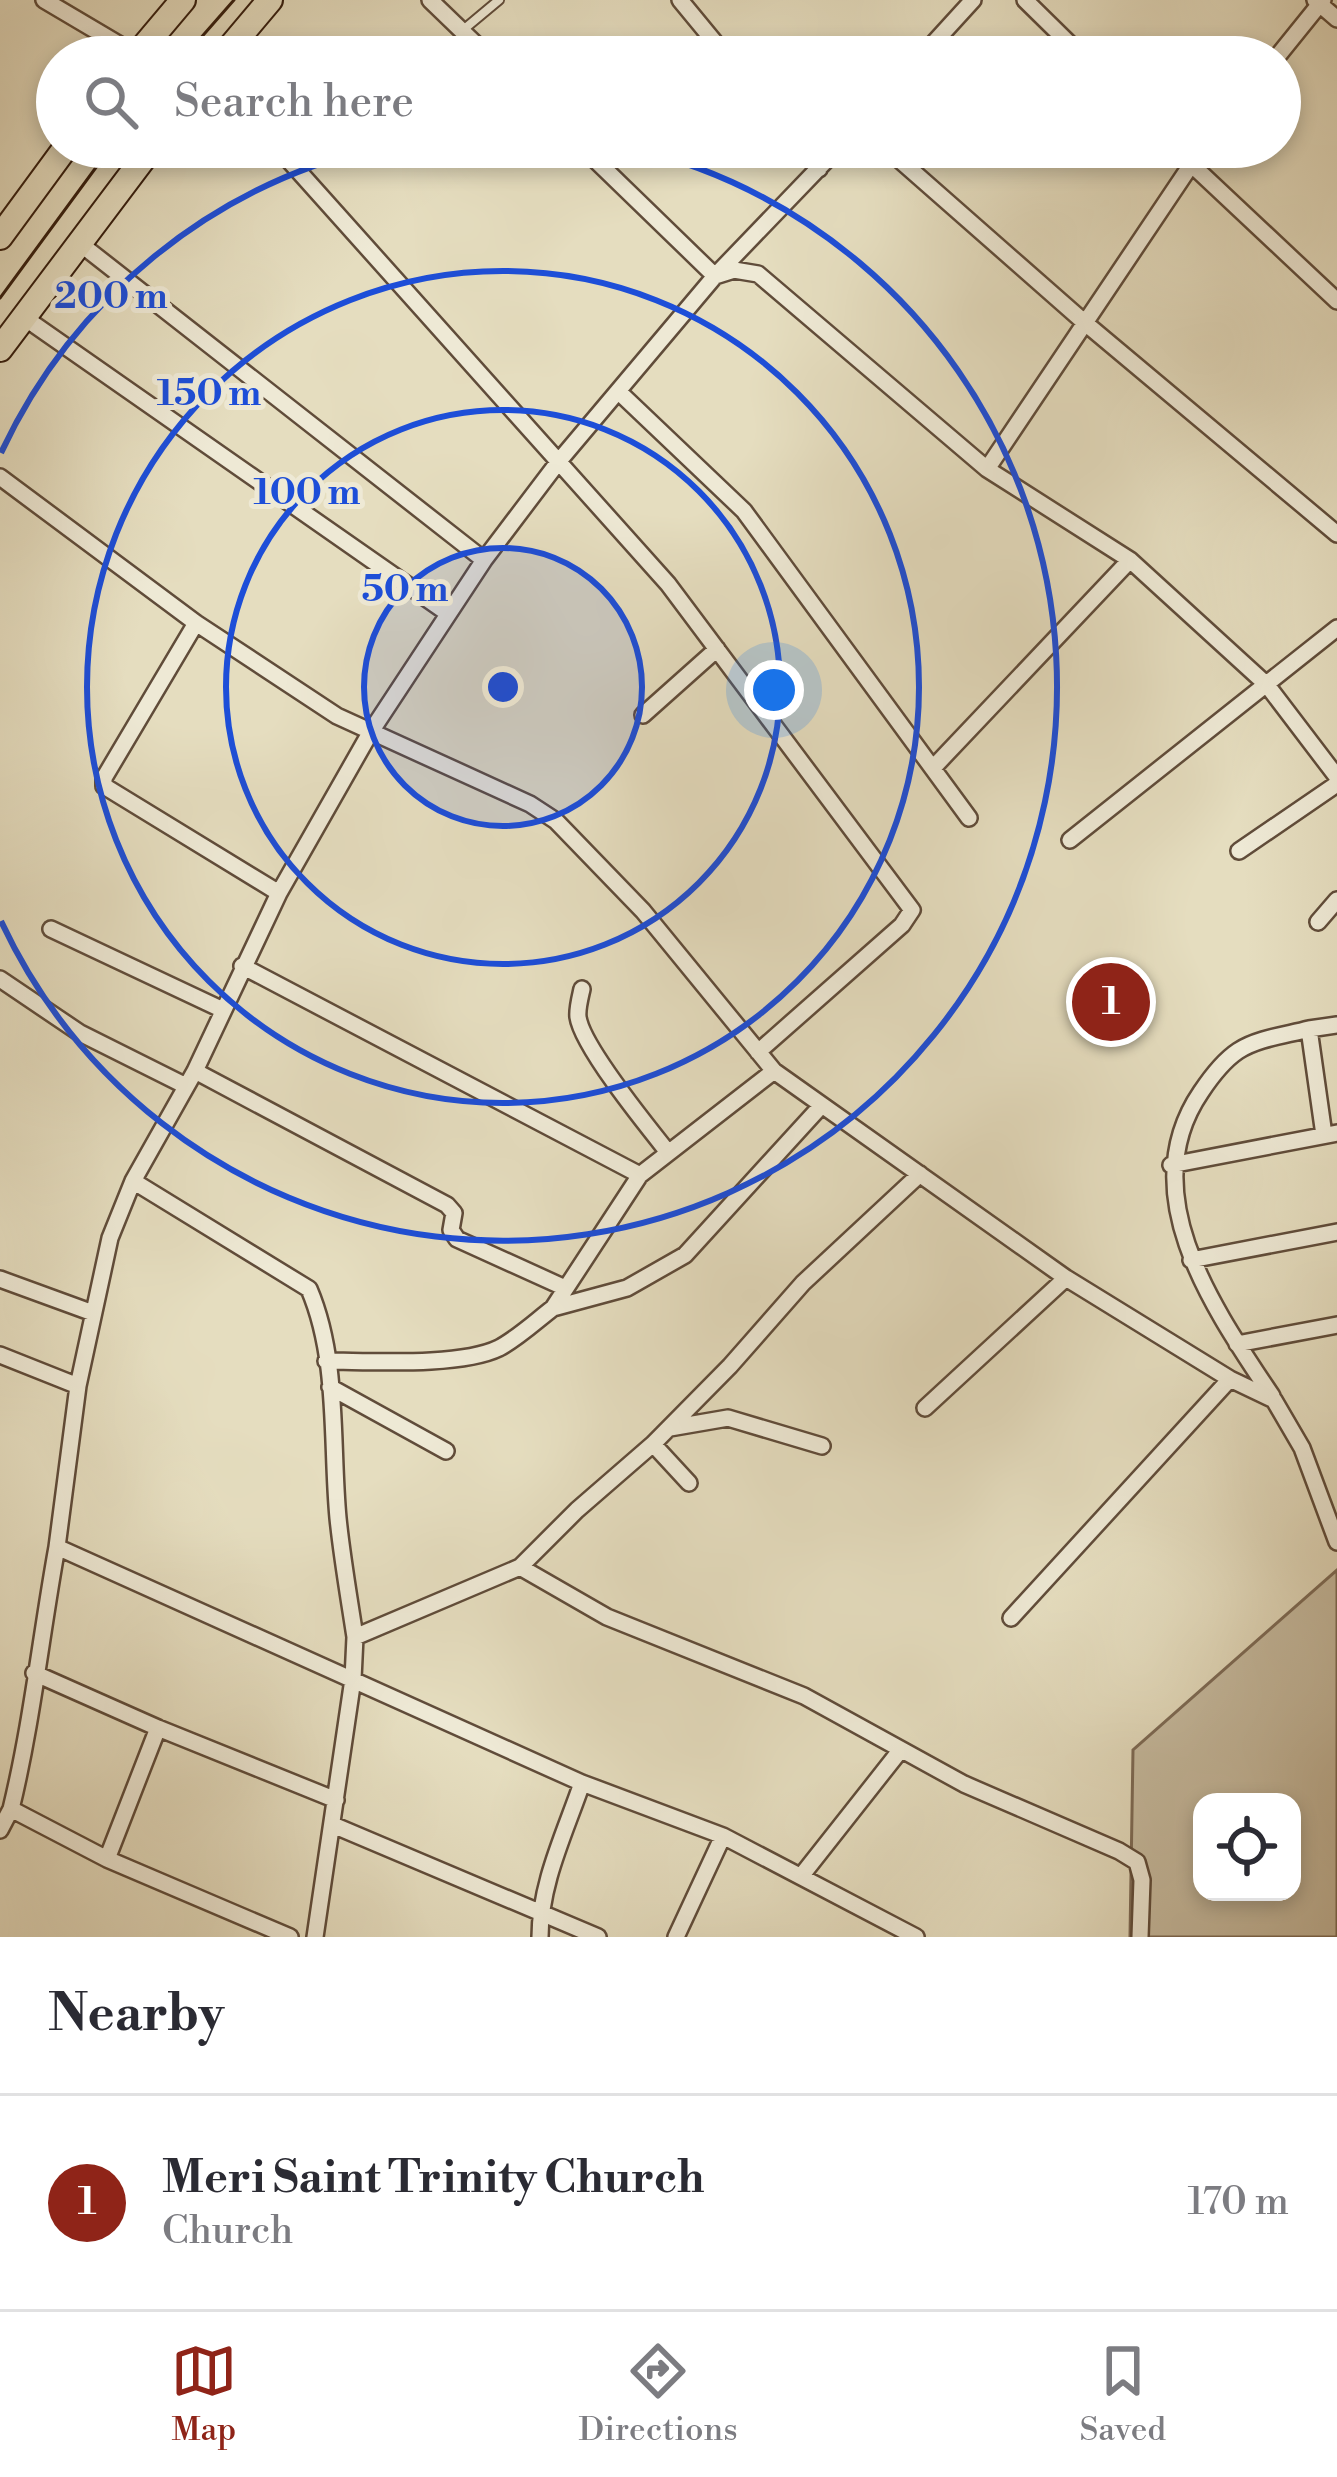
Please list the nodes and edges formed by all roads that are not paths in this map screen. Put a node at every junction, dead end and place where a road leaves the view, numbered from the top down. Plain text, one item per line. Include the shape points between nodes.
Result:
1 (44, 0) edge
2 (183, 0) edge
3 (270, 0) edge
4 (430, 0) edge
5 (499, 0) edge
6 (680, 0) edge
7 (973, 0) edge
8 (1025, 0) edge
9 (1319, 1) edge
10 (1337, 19) edge
11 (461, 31) junction
12 (103, 36) edge
13 (153, 36) edge
14 (240, 36) edge
15 (466, 36) edge
16 (710, 36) edge
17 (940, 36) edge
18 (1062, 36) edge
19 (1292, 36) edge
20 (51, 168) edge
21 (136, 168) edge
22 (296, 168) edge
23 (604, 168) edge
24 (909, 168) edge
25 (1187, 168) edge
26 (1194, 168) edge
27 (819, 169) edge
28 (0, 237) edge
29 (79, 242) junction
30 (716, 275) junction
31 (1337, 301) edge
32 (22, 316) junction
33 (1084, 322) junction
34 (0, 349) edge
35 (620, 392) junction
36 (559, 461) junction
37 (987, 469) junction
38 (0, 477) edge
39 (1337, 535) edge
40 (484, 560) junction
41 (1130, 560) junction
42 (446, 612) junction
43 (196, 623) junction
44 (1337, 628) edge
45 (717, 649) junction
46 (1267, 685) junction
47 (643, 715) dead end
48 (370, 734) junction
49 (933, 768) junction
50 (1337, 780) edge
51 (969, 818) dead end
52 (1070, 840) dead end
53 (1239, 851) dead end
54 (279, 893) junction
55 (1337, 900) edge
56 (1318, 922) dead end
57 (51, 928) dead end
58 (242, 966) junction
59 (2, 986) edge
60 (582, 989) dead end
61 (223, 1010) junction
62 (1337, 1025) edge
63 (1309, 1029) junction
64 (758, 1052) junction
65 (774, 1072) junction
66 (190, 1078) junction
67 (821, 1106) junction
68 (1330, 1134) edge
69 (668, 1151) junction
70 (1172, 1165) junction
71 (920, 1174) junction
72 (640, 1175) junction
73 (133, 1181) junction
74 (1337, 1232) edge
75 (1191, 1260) junction
76 (1066, 1278) junction
77 (0, 1279) edge
78 (563, 1287) junction
79 (553, 1307) junction
80 (93, 1313) junction
81 (1337, 1325) edge
82 (1237, 1344) junction
83 (0, 1354) edge
84 (326, 1361) junction
85 (1230, 1379) junction
86 (78, 1386) junction
87 (330, 1387) junction
88 (1274, 1400) junction
89 (925, 1408) dead end
90 (668, 1428) junction
91 (653, 1444) junction
92 (822, 1446) dead end
93 (446, 1451) dead end
94 (689, 1483) dead end
95 (1333, 1518) edge
96 (1337, 1542) edge
97 (57, 1547) junction
98 (520, 1567) junction
99 (1011, 1618) dead end
100 (355, 1637) junction
101 (34, 1673) junction
102 (352, 1679) junction
103 (158, 1728) junction
104 (899, 1752) junction
105 (582, 1783) junction
106 (335, 1800) junction
107 (11, 1809) junction
108 (333, 1825) junction
109 (0, 1830) edge
110 (723, 1836) junction
111 (106, 1859) junction
112 (802, 1875) junction
113 (540, 1911) junction
114 (290, 1937) edge
115 (315, 1937) edge
116 (539, 1937) edge
117 (598, 1937) edge
118 (676, 1937) edge
119 (916, 1937) edge
120 (1139, 1937) edge

1 - 12 street
2 - 13 main road
3 - 14 main road
4 - 11 street
5 - 11 lane
6 - 16 street
7 - 17 street
8 - 18 street
9 - 10 street
9 - 19 street
11 - 15 street
20 - 28 main road
21 - 29 main road
22 - 36 street
23 - 30 street
24 - 33 street
25 - 33 street
26 - 31 street
27 - 30 street
29 - 32 main road
29 - 40 street
30 - 35 street
30 - 37 street via 758,274
32 - 34 main road
32 - 42 street
33 - 37 street
33 - 39 street
35 - 36 street
35 - 49 street via 744,511
36 - 40 street
36 - 45 street
37 - 41 street
38 - 43 street
40 - 42 street
41 - 46 street
41 - 49 street
42 - 48 street
43 - 48 street
43 - 54 street via 104,786
44 - 46 street
45 - 47 street
45 - 64 street via 912,910
46 - 50 street
46 - 52 street
48 - 54 street
48 - 64 street via 556,820
49 - 51 street
50 - 53 street
54 - 58 street
55 - 56 street
57 - 61 street
58 - 61 street
58 - 72 street
59 - 66 street via 80,1033
60 - 69 street via 583,1031
61 - 66 street
62 - 63 street
63 - 68 street
63 - 70 street via 1227,1060 1193,1103
64 - 65 street
65 - 67 street
65 - 69 street
66 - 73 street
66 - 78 street via 453,1208 457,1239
67 - 71 street
67 - 79 street via 685,1255 627,1288
68 - 70 street
69 - 72 street
70 - 75 street
71 - 76 street
71 - 90 street via 803,1283
72 - 78 street
73 - 80 street
73 - 84 street via 309,1289
74 - 75 street
75 - 82 street
76 - 85 street
76 - 89 street
77 - 80 street
78 - 79 street
79 - 84 street via 484,1354
80 - 86 street
81 - 82 street
82 - 88 street
83 - 86 street
84 - 87 street
85 - 88 street
85 - 99 street
86 - 97 street
87 - 93 street
87 - 100 street
88 - 95 street
90 - 91 street
90 - 92 street via 728,1418
91 - 94 street
91 - 98 street
95 - 96 street
97 - 101 street
97 - 102 street
98 - 100 street
98 - 104 street via 607,1617 804,1696
100 - 102 street
101 - 103 street
101 - 107 street
102 - 105 street
102 - 106 street
103 - 106 street
103 - 111 street
104 - 112 street
104 - 120 street via 1137,1862
105 - 110 street
105 - 113 street
106 - 108 street
107 - 109 street
107 - 111 street
108 - 113 street
108 - 115 street
110 - 112 street
110 - 118 street
111 - 114 street
112 - 119 street
113 - 116 street
113 - 117 street

